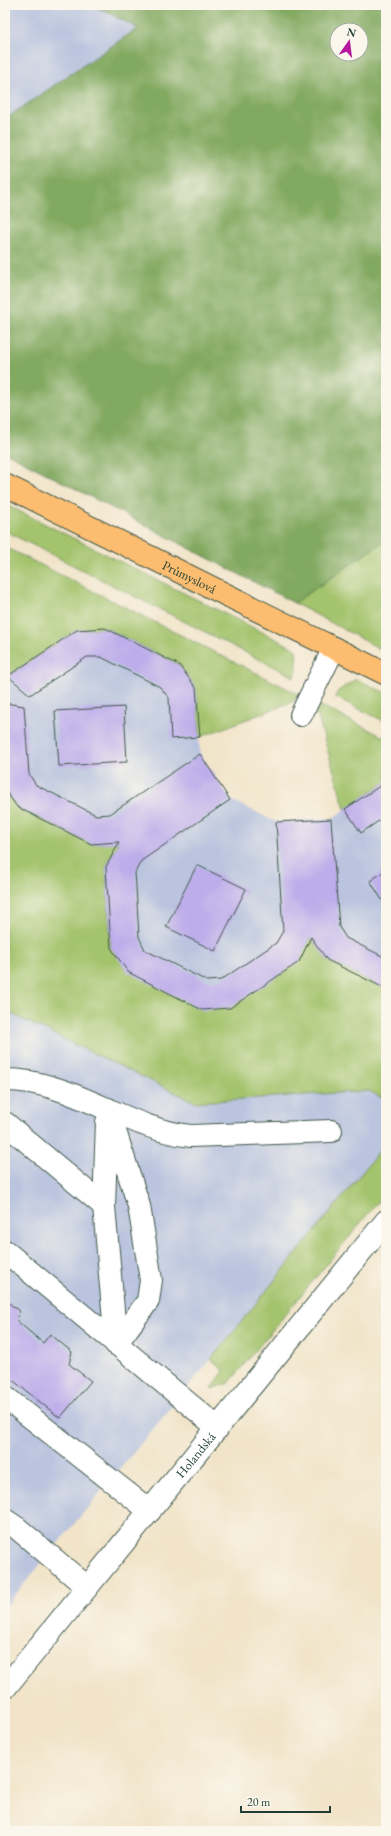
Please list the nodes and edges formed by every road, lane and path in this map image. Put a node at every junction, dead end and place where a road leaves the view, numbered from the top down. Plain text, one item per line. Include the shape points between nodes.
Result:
1 (5, 485) edge
2 (334, 648) junction
3 (382, 672) edge
4 (301, 715) dead end
5 (5, 1080) edge
6 (108, 1109) junction
7 (5, 1123) edge
8 (331, 1131) dead end
9 (104, 1206) junction
10 (386, 1222) edge
11 (5, 1251) edge
12 (116, 1344) junction
13 (5, 1398) edge
14 (218, 1428) junction
15 (150, 1512) junction
16 (5, 1520) edge
17 (87, 1587) junction
18 (5, 1688) edge

1 - 2 main road, Průmyslová
2 - 3 main road, Průmyslová
2 - 4 street
5 - 6 street via 43,1084
6 - 8 street via 151,1128 191,1136
6 - 9 street
6 - 12 street via 139,1206 151,1280 148,1301
7 - 9 street
9 - 12 street
10 - 14 street, Holandská
11 - 12 street
12 - 14 street
13 - 15 street
14 - 15 street, Holandská
15 - 17 street, Holandská
16 - 17 street
17 - 18 street, Holandská

